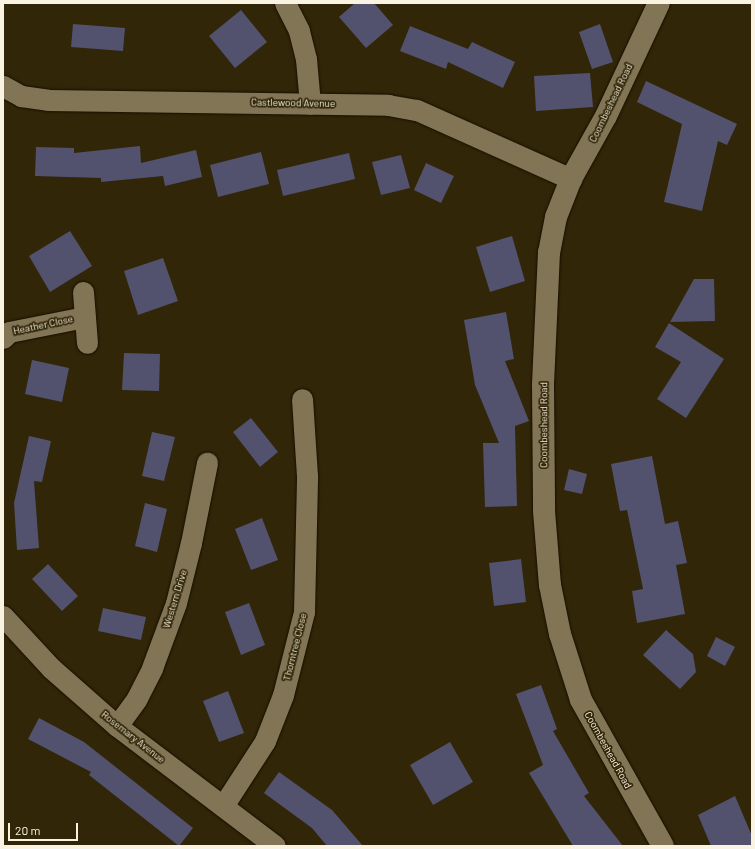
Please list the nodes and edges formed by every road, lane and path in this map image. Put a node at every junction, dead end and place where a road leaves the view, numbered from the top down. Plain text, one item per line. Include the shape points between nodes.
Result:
1 (285, 3) edge
2 (659, 3) edge
3 (3, 86) edge
4 (310, 104) junction
5 (572, 179) junction
6 (83, 292) dead end
7 (85, 317) junction
8 (3, 338) edge
9 (87, 343) dead end
10 (302, 399) dead end
11 (206, 462) dead end
12 (3, 616) edge
13 (117, 726) junction
14 (223, 806) junction
15 (275, 846) edge
16 (663, 846) edge

1 - 4 street via 300,31 306,59
2 - 5 street, Coombeshead Road via 606,116
3 - 4 street, Castlewood Avenue via 21,96 48,100
4 - 5 street, Castlewood Avenue via 388,105 417,110
5 - 16 street, Coombeshead Road via 556,217 549,252 545,311 544,511 550,585 560,634 581,700
6 - 7 street, Heather Close
7 - 8 street, Heather Close via 9,332
7 - 9 street, Heather Close
10 - 14 street, Thorntree Close via 307,476 304,612 283,695 273,721 264,741
11 - 13 street, Western Drive via 191,543 176,603 138,698
12 - 13 street, Rosemary Avenue via 51,668
13 - 14 street, Rosemary Avenue
14 - 15 street, Rosemary Avenue

